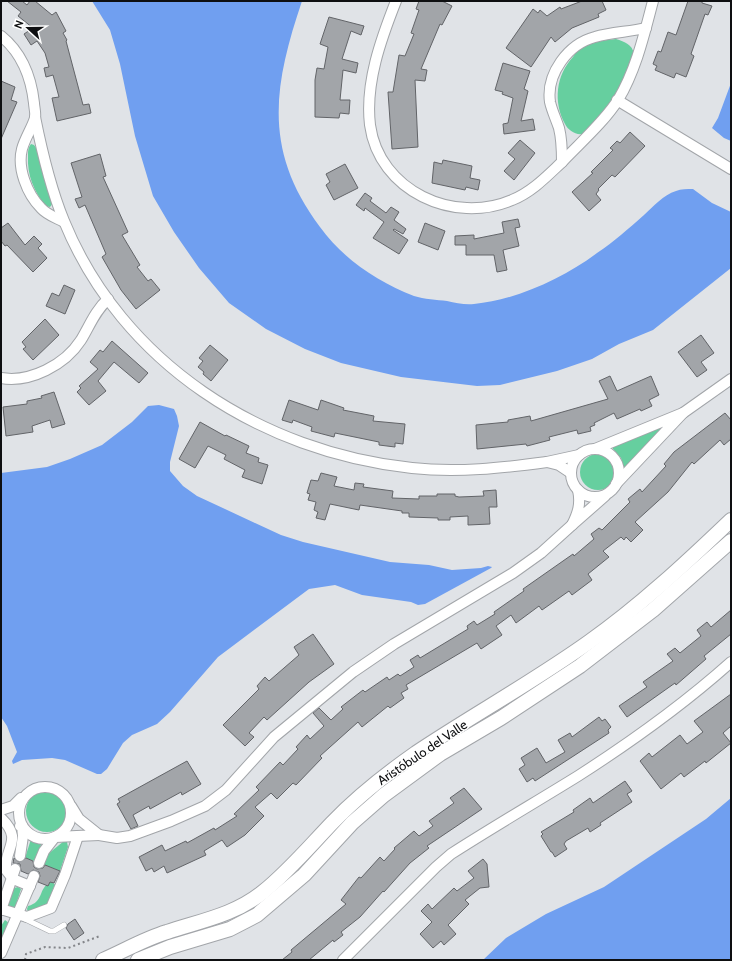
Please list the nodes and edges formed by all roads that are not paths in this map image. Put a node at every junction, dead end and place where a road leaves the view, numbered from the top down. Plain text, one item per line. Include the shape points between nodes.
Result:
1 (396, 1) edge
2 (653, 1) edge
3 (646, 28) junction
4 (1, 36) edge
5 (618, 100) junction
6 (35, 117) junction
7 (562, 162) junction
8 (731, 169) edge
9 (64, 222) junction
10 (108, 299) junction
11 (1, 378) edge
12 (731, 379) edge
13 (683, 413) junction
14 (595, 449) junction
15 (579, 455) junction
16 (547, 462) junction
17 (571, 473) junction
18 (616, 484) junction
19 (578, 490) junction
20 (609, 492) junction
21 (731, 520) edge
22 (572, 525) junction
23 (731, 540) edge
24 (731, 662) edge
25 (24, 796) junction
26 (70, 805) junction
27 (1, 810) edge
28 (1, 818) edge
29 (22, 826) junction
30 (10, 829) junction
31 (99, 835) junction
32 (78, 836) junction
33 (55, 837) junction
34 (20, 856) dead end
35 (39, 863) dead end
36 (15, 869) dead end
37 (34, 876) dead end
38 (12, 879) junction
39 (30, 886) junction
40 (1, 909) edge
41 (18, 915) junction
42 (64, 925) dead end
43 (1, 954) edge
44 (103, 960) edge
45 (138, 960) edge
46 (343, 960) edge

1 - 7 street via 378,53 370,120 375,142 382,157 393,174 406,187 425,199 452,208 482,209 523,195
2 - 3 street
3 - 5 street via 631,75
3 - 7 street via 594,37 579,43 557,66 549,93 562,143
4 - 6 street via 17,52 28,74
5 - 7 street
5 - 8 street
6 - 9 street via 48,174
6 - 9 street via 22,149 21,166 34,200 41,208
9 - 10 street via 94,280
10 - 11 street via 96,311 81,340 62,360 49,369 35,374
10 - 16 street via 153,352 196,388 244,418 296,442 358,460 412,469 468,470
12 - 13 street
13 - 14 street
13 - 18 street
14 - 15 street
14 - 18 street via 610,454 615,461 618,472
15 - 16 street
15 - 17 street
16 - 17 street via 559,465
17 - 19 street
18 - 20 street
19 - 20 street via 590,497 603,496
19 - 22 street via 580,507
20 - 22 street
21 - 44 street, Aristóbulo del Valle via 649,595 591,641 416,753 382,778 262,893 216,918 168,931
22 - 31 street via 513,574 394,644 353,672 274,737 226,790 205,806 130,836 117,838
23 - 45 street, Aristóbulo del Valle via 654,610 597,654 501,718 440,754 384,795 352,823 304,875 257,915 230,929 170,947
24 - 46 street via 645,730 578,776 451,854
25 - 26 street via 38,787 54,788 64,794
25 - 27 street via 14,806
25 - 29 street via 18,810
26 - 31 street via 79,819
26 - 33 street via 72,812 67,828
28 - 30 street
29 - 30 street
29 - 33 street via 32,836 40,839
29 - 34 street
30 - 38 street via 13,838 6,868
31 - 32 street
32 - 33 street
32 - 41 street via 51,908 34,916
33 - 35 street via 44,851
36 - 38 street
37 - 39 street
38 - 39 street
38 - 40 street
39 - 41 street
40 - 41 street
41 - 42 lane via 50,931
41 - 43 street

